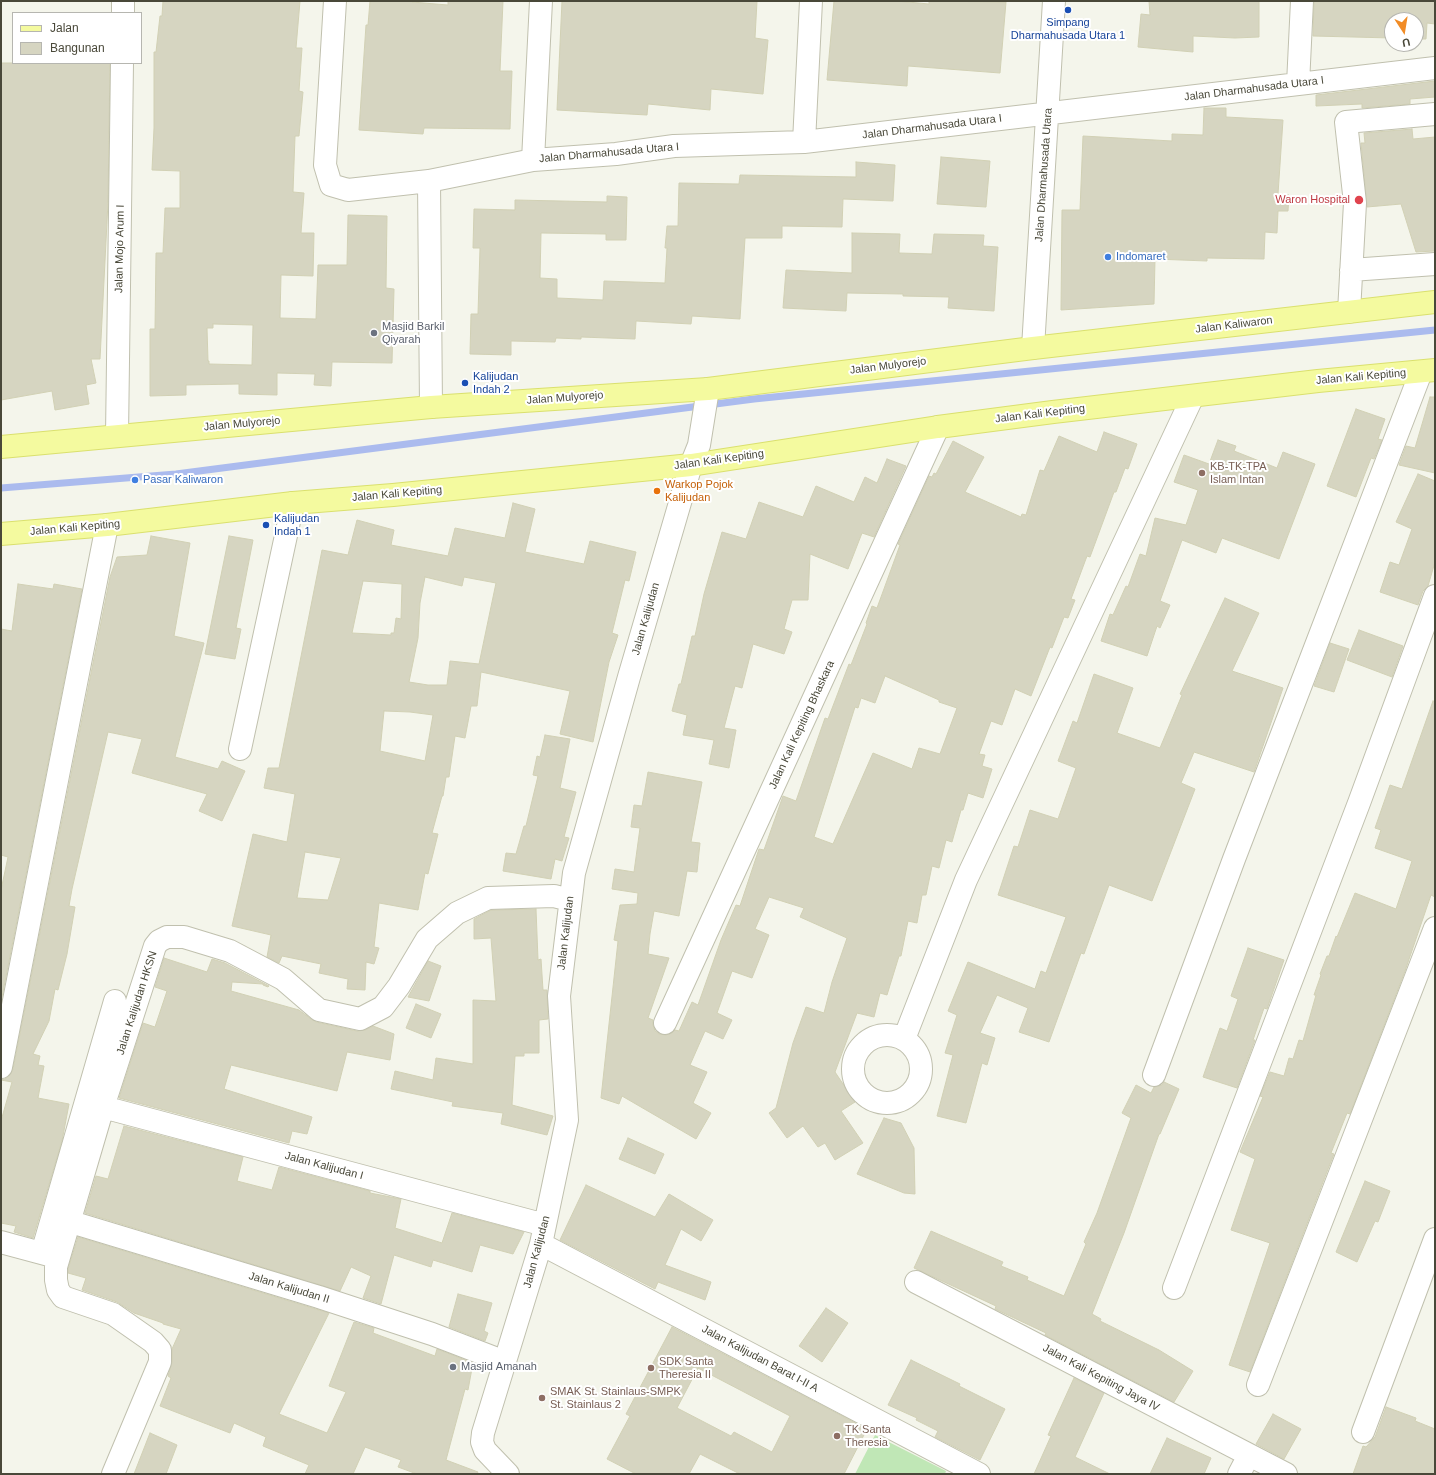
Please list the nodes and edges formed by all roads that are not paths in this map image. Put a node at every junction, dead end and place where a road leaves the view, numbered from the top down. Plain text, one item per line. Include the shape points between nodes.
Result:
1 (123, 1) edge
2 (335, 1) edge
3 (541, 1) edge
4 (811, 1) edge
5 (1054, 1) edge
6 (1302, 1) edge
7 (123, 12) edge
8 (122, 64) edge
9 (1435, 68) edge
10 (1298, 84) junction
11 (1048, 114) junction
12 (1435, 114) edge
13 (804, 142) junction
14 (533, 160) junction
15 (429, 181) junction
16 (1435, 264) edge
17 (1351, 270) junction
18 (1435, 302) edge
19 (1350, 312) junction
20 (1033, 348) junction
21 (1428, 371) edge
22 (708, 393) junction
23 (1193, 396) junction
24 (431, 407) junction
25 (938, 427) junction
26 (117, 435) junction
27 (1, 447) edge
28 (695, 455) junction
29 (293, 503) junction
30 (107, 525) junction
31 (1, 534) edge
32 (1435, 596) edge
33 (240, 749) dead end
34 (570, 900) junction
35 (1435, 928) edge
36 (115, 1001) dead end
37 (665, 1023) dead end
38 (904, 1039) dead end
39 (1, 1066) edge
40 (1154, 1075) dead end
41 (103, 1107) junction
42 (71, 1222) junction
43 (543, 1234) junction
44 (1435, 1239) edge
45 (1, 1242) edge
46 (51, 1255) junction
47 (916, 1282) dead end
48 (1174, 1288) dead end
49 (505, 1362) junction
50 (1258, 1385) dead end
51 (1363, 1432) dead end
52 (1244, 1465) edge
53 (113, 1474) edge
54 (508, 1474) edge
55 (979, 1474) edge
56 (1286, 1474) edge

1 - 7 street
2 - 15 street, Jalan Dharmahusada Utara I via 325,165 331,185 348,190
3 - 14 street
4 - 13 street
5 - 11 street, Jalan Dharmahusada Utara
6 - 10 street
8 - 26 street, Jalan Mojo Arum I
9 - 10 street, Jalan Dharmahusada Utara I
10 - 11 street, Jalan Dharmahusada Utara I
11 - 13 street, Jalan Dharmahusada Utara I
11 - 20 street, Jalan Dharmahusada Utara
12 - 17 street via 1346,122 1355,203
13 - 14 street, Jalan Dharmahusada Utara I via 674,146 616,154
14 - 15 street, Jalan Dharmahusada Utara I
15 - 24 street
16 - 17 street
17 - 19 street
18 - 19 main road, Jalan Kaliwaron
19 - 20 main road, Jalan Kaliwaron
20 - 22 main road, Jalan Mulyorejo
21 - 23 main road, Jalan Kali Kepiting
21 - 40 street via 1234,859
22 - 24 main road, Jalan Mulyorejo
22 - 28 street, Jalan Kalijudan
23 - 25 main road, Jalan Kali Kepiting
23 - 38 street via 966,880
24 - 26 main road, Jalan Mulyorejo
25 - 28 main road, Jalan Kali Kepiting
25 - 37 street, Jalan Kali Kepiting Bhaskara
26 - 27 main road, Jalan Mulyorejo
28 - 29 main road, Jalan Kali Kepiting via 393,495
28 - 34 street, Jalan Kalijudan via 574,873
29 - 30 main road, Jalan Kali Kepiting
29 - 33 street
30 - 31 main road, Jalan Kali Kepiting
30 - 39 street
32 - 48 street
34 - 41 street, Jalan Kalijudan HKSN via 554,896 488,898 457,913 427,939 399,986 383,1007 360,1019 319,1010 283,979 230,951 184,937 162,938 155,946
34 - 43 street, Jalan Kalijudan via 559,996 567,1120
35 - 50 street
36 - 46 street
41 - 42 street, Jalan Kalijudan HKSN
41 - 43 street, Jalan Kalijudan I
42 - 46 street, Jalan Kalijudan HKSN
42 - 49 street, Jalan Kalijudan II via 319,1297 432,1334
43 - 49 street, Jalan Kalijudan
43 - 55 street, Jalan Kalijudan Barat I-II A
44 - 51 street
45 - 46 street
46 - 53 street via 56,1267 58,1290 63,1298 113,1314 153,1342 160,1350 160,1362
47 - 52 street, Jalan Kali Kepiting Jaya IV
49 - 54 street, Jalan Kalijudan via 482,1442 485,1450
52 - 56 street, Jalan Kali Kepiting Jaya IV

